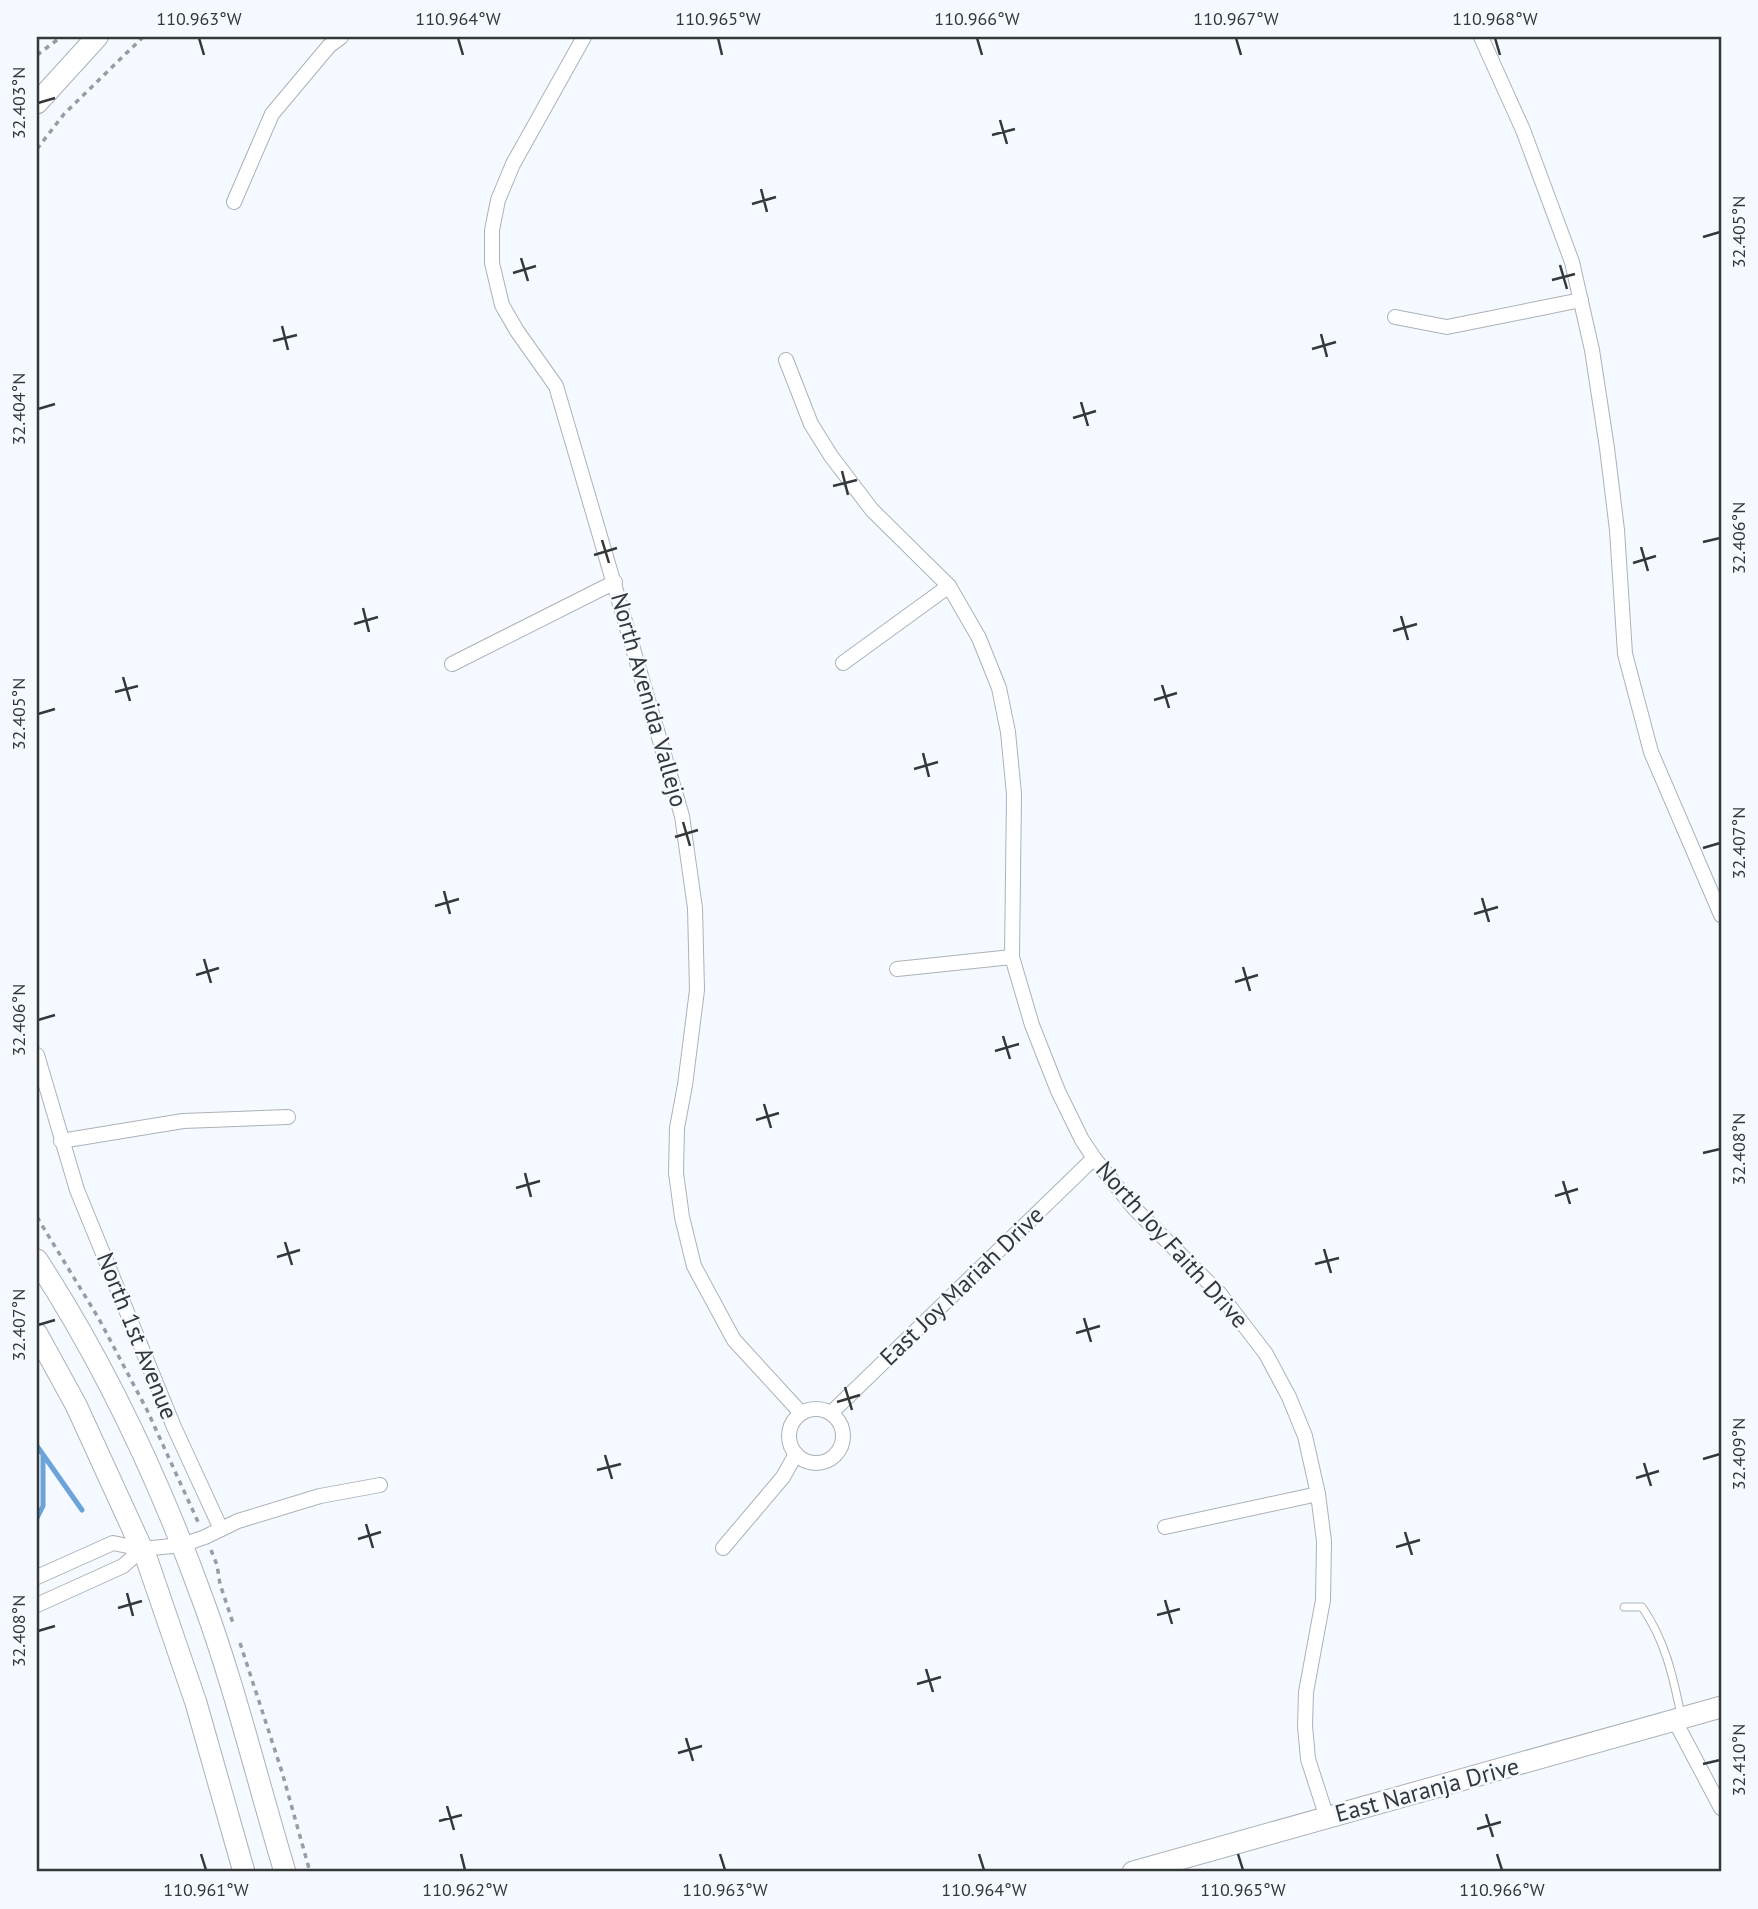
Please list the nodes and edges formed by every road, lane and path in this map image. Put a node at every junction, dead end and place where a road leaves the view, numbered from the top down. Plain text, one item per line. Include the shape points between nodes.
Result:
1 (61, 37) edge
2 (97, 37) edge
3 (143, 37) edge
4 (341, 37) edge
5 (583, 37) edge
6 (1481, 37) edge
7 (37, 55) edge
8 (37, 103) edge
9 (37, 149) edge
10 (234, 202) dead end
11 (1581, 300) junction
12 (1395, 317) dead end
13 (786, 360) dead end
14 (615, 582) junction
15 (949, 586) junction
16 (843, 663) dead end
17 (452, 664) dead end
18 (1721, 915) edge
19 (1012, 957) junction
20 (897, 969) dead end
21 (37, 1055) edge
22 (288, 1117) dead end
23 (61, 1140) junction
24 (1094, 1158) junction
25 (37, 1260) edge
26 (37, 1334) edge
27 (800, 1413) junction
28 (831, 1413) junction
29 (796, 1454) junction
30 (380, 1485) dead end
31 (1318, 1494) junction
32 (1165, 1527) dead end
33 (221, 1529) junction
34 (181, 1545) junction
35 (723, 1548) dead end
36 (142, 1549) junction
37 (217, 1565) dead end
38 (37, 1577) edge
39 (37, 1605) edge
40 (1624, 1607) dead end
41 (1721, 1707) edge
42 (1679, 1720) junction
43 (1721, 1808) edge
44 (1327, 1818) junction
45 (244, 1872) edge
46 (285, 1872) edge
47 (310, 1872) edge
48 (1133, 1872) edge

1 - 7 path
2 - 8 main road
3 - 9 path via 71,106
4 - 10 street via 272,114
5 - 14 street, North Avenida Vallejo via 503,188 492,230 492,263 502,305 556,386
6 - 11 street via 1554,208
11 - 12 street via 1447,327
11 - 18 street via 1607,448 1625,654 1651,752
13 - 15 street, North Joy Faith Drive via 811,424 831,456 872,510
14 - 17 street
14 - 27 street, North Avenida Vallejo via 682,816 695,908 697,990 677,1128 676,1173 682,1217 694,1266 734,1340
15 - 16 street
15 - 19 street, North Joy Faith Drive via 979,638 999,688 1008,732 1014,794
19 - 20 street
19 - 24 street, North Joy Faith Drive via 1058,1091
21 - 23 street, North 1st Avenue
22 - 23 street via 183,1121
23 - 33 street, North 1st Avenue via 174,1427
24 - 28 street, East Joy Mariah Drive
24 - 31 street, North Joy Faith Drive via 1134,1208 1220,1294 1266,1354 1305,1436
25 - 34 main road, North 1st Avenue via 136,1437
26 - 36 main road via 76,1405
27 - 28 street via 821,1409
27 - 29 street via 789,1436
28 - 29 street via 843,1430 843,1441 834,1456 817,1463
29 - 35 street via 783,1477
30 - 33 street via 320,1496
31 - 32 street
31 - 44 street, North Joy Faith Drive via 1324,1541 1323,1600 1306,1692 1305,1726 1308,1759
33 - 34 street
34 - 36 street
34 - 46 main road, North 1st Avenue via 205,1604
36 - 38 street via 113,1544
36 - 39 street via 122,1566
36 - 45 main road via 196,1703
37 - 47 path
40 - 42 lane via 1642,1607 1656,1627 1673,1672
41 - 42 main road, East Naranja Drive
42 - 43 street
42 - 44 main road, East Naranja Drive
44 - 48 main road, East Naranja Drive

